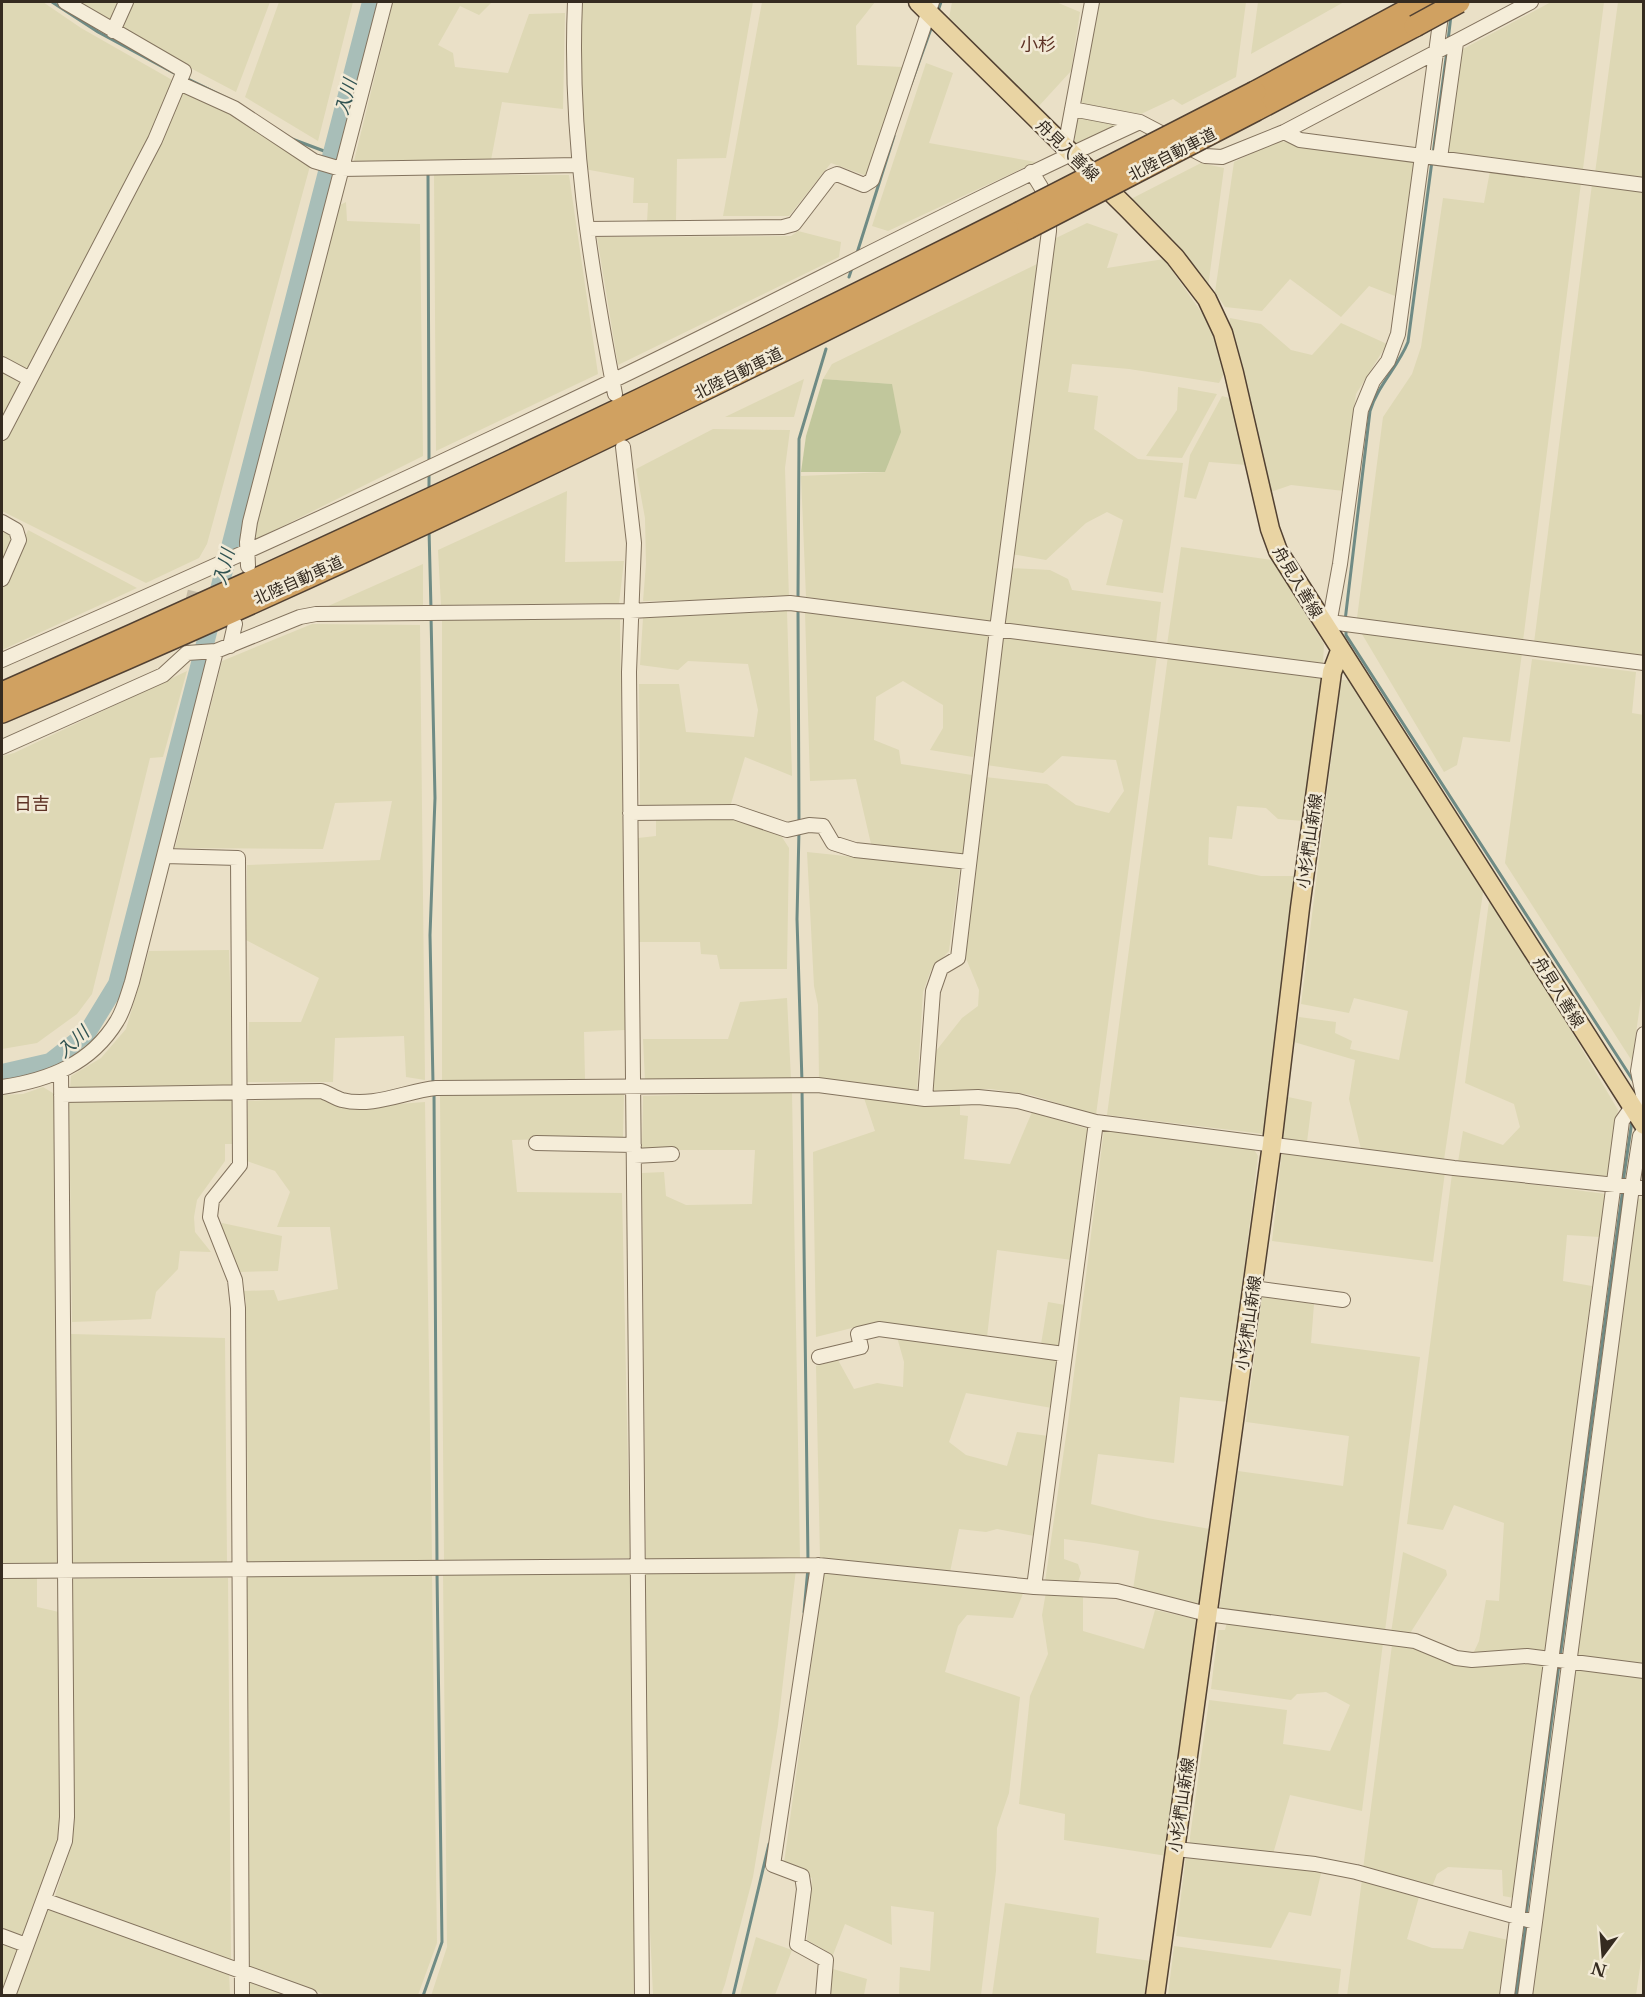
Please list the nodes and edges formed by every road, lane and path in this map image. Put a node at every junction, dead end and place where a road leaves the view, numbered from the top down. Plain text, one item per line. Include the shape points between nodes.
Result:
1 (65, 2) edge
2 (126, 2) edge
3 (385, 2) edge
4 (575, 2) edge
5 (1092, 2) edge
6 (1442, 2) edge
7 (1459, 2) edge
8 (1531, 2) edge
9 (1420, 3) edge
10 (926, 5) edge
11 (113, 31) junction
12 (1456, 43) junction
13 (1436, 53) junction
14 (179, 83) junction
15 (1255, 101) junction
16 (1072, 109) junction
17 (1140, 122) junction
18 (1284, 132) junction
19 (1068, 150) junction
20 (1422, 156) junction
21 (1440, 158) junction
22 (578, 165) junction
23 (341, 169) junction
24 (1031, 172) junction
25 (1644, 185) edge
26 (1024, 221) junction
27 (587, 229) junction
28 (2, 364) edge
29 (30, 379) junction
30 (614, 388) junction
31 (2, 433) edge
32 (623, 447) dead end
33 (2, 522) edge
34 (243, 554) junction
35 (248, 566) dead end
36 (199, 575) junction
37 (2, 579) edge
38 (195, 608) junction
39 (630, 611) junction
40 (235, 616) junction
41 (1329, 626) junction
42 (997, 629) junction
43 (230, 646) junction
44 (216, 651) junction
45 (1340, 651) junction
46 (2, 660) edge
47 (1644, 663) edge
48 (1332, 672) junction
49 (2, 693) edge
50 (2, 712) edge
51 (2, 746) edge
52 (630, 813) junction
53 (165, 856) junction
54 (969, 862) junction
55 (1644, 1034) edge
56 (61, 1072) junction
57 (2, 1087) edge
58 (634, 1088) junction
59 (240, 1091) junction
60 (61, 1095) junction
61 (925, 1099) junction
62 (1640, 1105) edge
63 (1096, 1122) junction
64 (1644, 1125) edge
65 (1644, 1131) edge
66 (536, 1143) dead end
67 (1272, 1144) junction
68 (634, 1150) junction
69 (672, 1154) dead end
70 (1627, 1186) edge
71 (1253, 1288) junction
72 (1343, 1300) dead end
73 (1065, 1354) junction
74 (819, 1358) dead end
75 (638, 1565) junction
76 (818, 1566) junction
77 (240, 1569) junction
78 (64, 1570) junction
79 (2, 1571) edge
80 (1034, 1587) junction
81 (1207, 1614) junction
82 (1551, 1659) junction
83 (1568, 1661) junction
84 (1644, 1671) edge
85 (1176, 1849) junction
86 (44, 1900) junction
87 (1517, 1919) junction
88 (1535, 1922) junction
89 (2, 1935) edge
90 (26, 1945) junction
91 (243, 1970) junction
92 (8, 1995) edge
93 (242, 1995) edge
94 (310, 1995) edge
95 (642, 1995) edge
96 (822, 1995) edge
97 (1155, 1995) edge
98 (1507, 1995) edge
99 (1525, 1995) edge

1 - 11 street
2 - 11 street
3 - 23 street
4 - 22 street via 572,58
5 - 16 street
6 - 13 street
7 - 15 highway, 北陸自動車道, bridge
8 - 12 street
9 - 15 highway, 北陸自動車道
10 - 19 main road, 舟見入善線
10 - 27 street via 872,180 864,185 837,174 830,177 794,224 783,227
11 - 14 street via 184,71
12 - 13 street
12 - 21 street
13 - 18 street
13 - 20 street
14 - 23 street via 234,108 318,162
14 - 29 street via 154,140
15 - 26 highway, 北陸自動車道, bridge
16 - 17 street
16 - 19 street
17 - 18 street via 1204,156 1222,157
17 - 19 street
18 - 20 street via 1300,140
19 - 24 street
19 - 41 main road, 舟見入善線 via 1175,257 1207,299 1226,343 1270,530 1286,567
20 - 21 street
20 - 41 street via 1398,334 1361,410
21 - 25 street
22 - 23 street
22 - 27 street
23 - 34 street
24 - 30 street
24 - 42 street via 1050,207 1049,231
26 - 38 highway, 北陸自動車道
26 - 40 highway, 北陸自動車道 via 640,421
27 - 30 street
28 - 29 street
29 - 31 street
30 - 34 street
32 - 39 street via 634,543
33 - 37 street via 16,530 19,540
34 - 35 street
34 - 36 street
36 - 38 street
36 - 46 street
38 - 40 highway, 北陸自動車道
38 - 49 highway, 北陸自動車道
38 - 50 highway, 北陸自動車道
39 - 42 street via 790,603
39 - 43 street via 316,614 300,616
39 - 52 street
40 - 43 street
41 - 45 main road, 舟見入善線
41 - 47 street
42 - 48 street
42 - 54 street
43 - 44 street
44 - 51 street via 181,651 163,675
44 - 53 street
45 - 48 main road, 小杉椚山新線
45 - 62 main road, 舟見入善線
48 - 67 main road, 小杉椚山新線
52 - 54 street via 734,812 787,830 823,826 833,843 855,850
52 - 58 street
53 - 56 street via 118,1020 94,1050
53 - 59 street via 238,858
54 - 61 street via 958,958 941,968 933,991
55 - 62 street via 1638,1071
56 - 57 street via 37,1082
56 - 60 street
58 - 59 street via 436,1088 360,1101 342,1100 321,1091
58 - 61 street via 818,1085
58 - 68 street
59 - 60 street
59 - 77 street via 240,1165 212,1200 210,1217 235,1280 238,1308
60 - 78 street
61 - 63 street via 978,1097 1018,1101
62 - 64 main road, 舟見入善線
62 - 70 street via 1623,1120
63 - 67 street
63 - 73 street
65 - 70 street
66 - 68 street
67 - 70 street
67 - 71 main road, 小杉椚山新線
68 - 69 street
68 - 75 street
70 - 82 street
70 - 83 street
71 - 72 street
71 - 81 main road, 小杉椚山新線
73 - 74 street via 879,1329 858,1334 861,1347
73 - 80 street
75 - 76 street
75 - 77 street
75 - 95 street
76 - 80 street
76 - 96 street via 773,1865 802,1876 797,1944 826,1960
77 - 78 street
77 - 91 street
78 - 79 street
78 - 86 street via 67,1817 65,1841
80 - 81 street via 1117,1591
81 - 82 street via 1415,1641 1456,1658
81 - 85 main road, 小杉椚山新線
82 - 83 street
82 - 87 street
83 - 84 street
83 - 88 street
85 - 87 street via 1356,1872
85 - 97 main road, 小杉椚山新線
86 - 90 street
86 - 91 street
87 - 88 street
87 - 98 street
88 - 99 street
89 - 90 street
90 - 92 street
91 - 93 street
91 - 94 street

